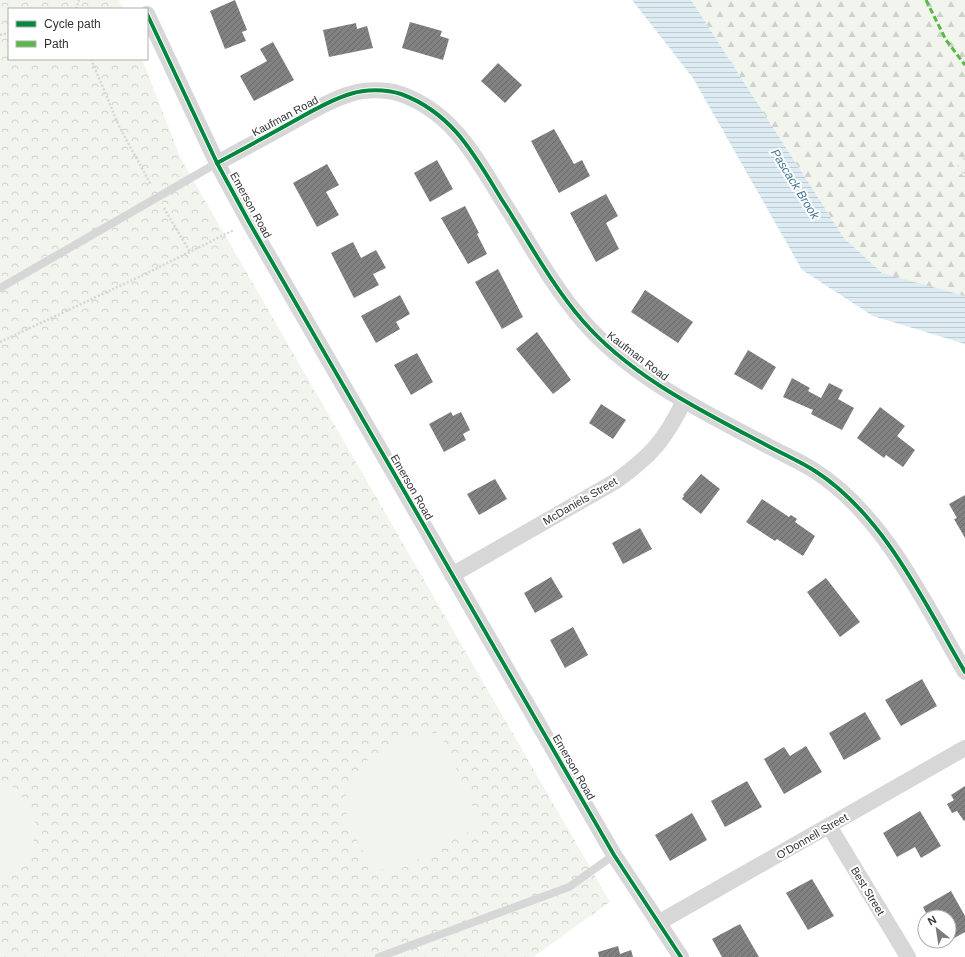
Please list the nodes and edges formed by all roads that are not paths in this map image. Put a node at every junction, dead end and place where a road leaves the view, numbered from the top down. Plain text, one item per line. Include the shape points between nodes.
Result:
1 (148, 16) edge
2 (217, 163) junction
3 (0, 288) edge
4 (684, 401) junction
5 (452, 575) junction
6 (965, 672) edge
7 (965, 748) edge
8 (829, 826) junction
9 (614, 855) junction
10 (658, 923) junction
11 (379, 957) edge
12 (681, 957) edge
13 (908, 957) edge

1 - 2 street, Emerson Road
2 - 3 lane
2 - 4 street, Kaufman Road via 323,105 351,93 376,90 399,93 424,105 465,140 561,294 584,322 630,364
2 - 5 street, Emerson Road
4 - 5 street, McDaniels Street via 658,446 616,481
4 - 6 street, Kaufman Road via 816,472 849,497 874,524 896,554
5 - 9 street, Emerson Road
7 - 8 street, O'Donnell Street
8 - 10 street, O'Donnell Street
8 - 13 street, Best Street
9 - 10 street, Emerson Road
9 - 11 lane via 569,886
10 - 12 street, Emerson Road

